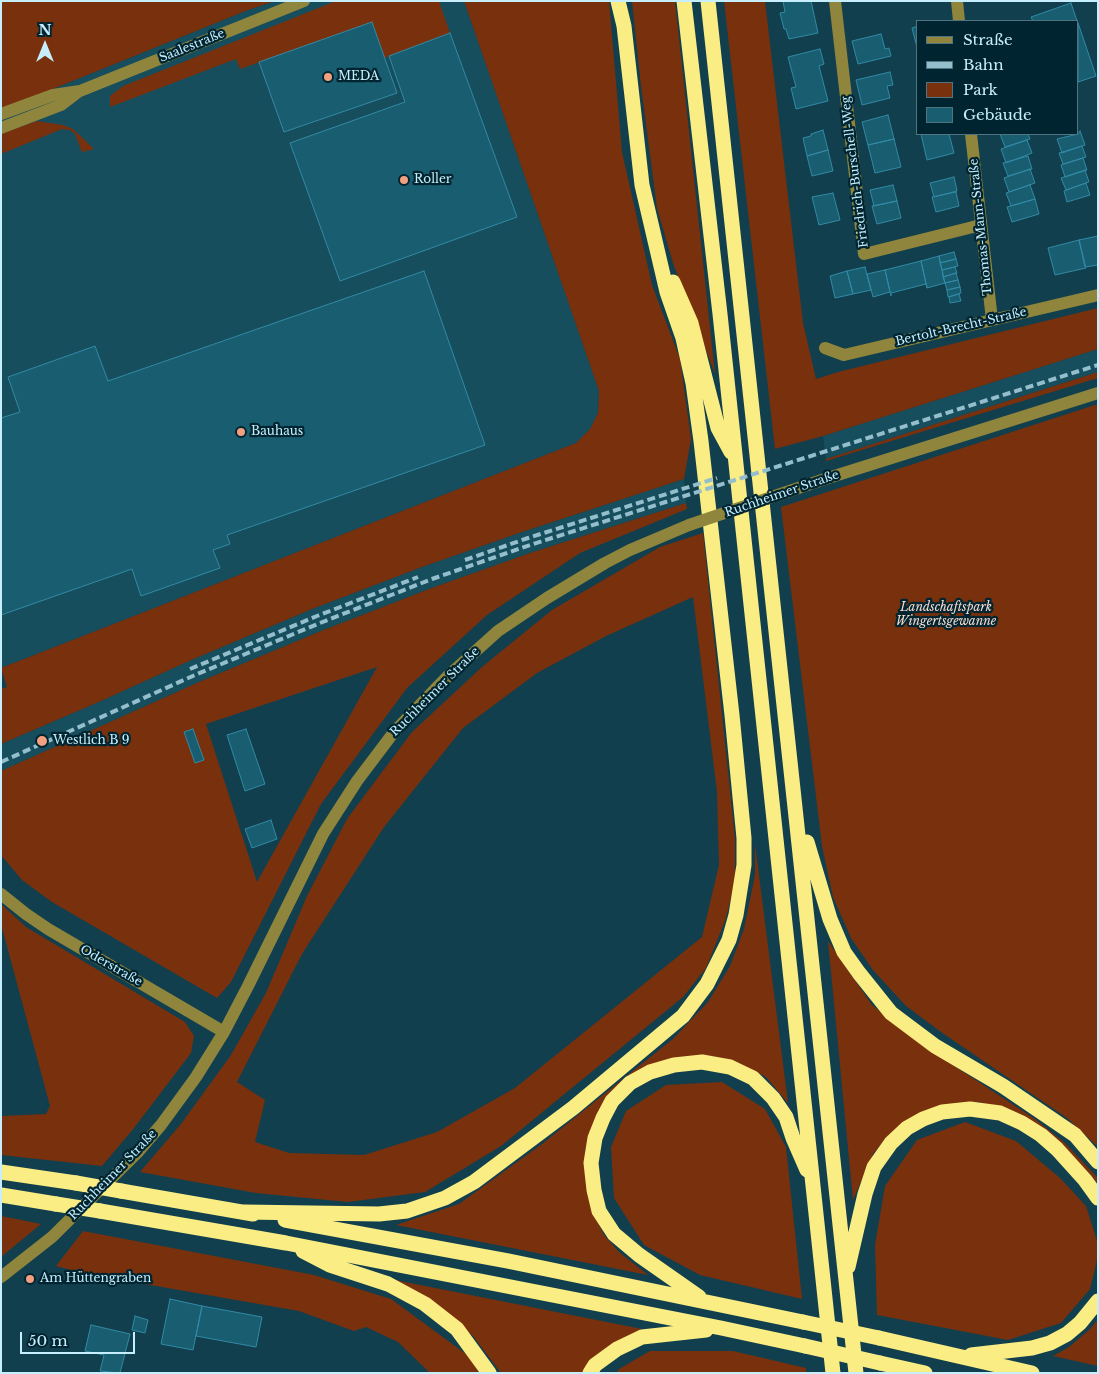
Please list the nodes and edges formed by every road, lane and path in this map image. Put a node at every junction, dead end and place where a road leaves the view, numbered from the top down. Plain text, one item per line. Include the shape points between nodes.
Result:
1 (304, 1) edge
2 (618, 1) edge
3 (626, 1) edge
4 (684, 1) edge
5 (708, 1) edge
6 (836, 1) edge
7 (957, 1) edge
8 (959, 20) edge
9 (624, 26) junction
10 (80, 90) junction
11 (1, 114) edge
12 (1, 128) edge
13 (971, 135) edge
14 (981, 225) junction
15 (661, 262) junction
16 (1098, 295) edge
17 (992, 320) junction
18 (825, 348) dead end
19 (1098, 393) edge
20 (735, 459) junction
21 (795, 800) junction
22 (1, 894) edge
23 (224, 1032) junction
24 (1098, 1162) edge
25 (1, 1172) edge
26 (813, 1183) junction
27 (1, 1195) edge
28 (1098, 1198) edge
29 (244, 1212) junction
30 (286, 1243) junction
31 (846, 1276) junction
32 (1, 1277) edge
33 (705, 1301) junction
34 (1098, 1301) edge
35 (721, 1328) junction
36 (960, 1356) junction
37 (489, 1373) edge
38 (590, 1373) edge
39 (833, 1373) edge
40 (856, 1373) edge
41 (925, 1373) edge
42 (1032, 1373) edge

1 - 10 street, Saalestraße
2 - 9 highway
3 - 9 highway
4 - 20 highway
5 - 21 highway
6 - 14 street, Friedrich-Burschell-Weg via 864,254
7 - 8 street
9 - 15 highway via 642,185
10 - 11 street, Saalestraße via 53,95
10 - 12 street, Saalestraße via 61,105
13 - 14 street, Thomas-Mann-Straße
14 - 17 street, Thomas-Mann-Straße
15 - 20 highway via 691,323 718,428
15 - 29 highway via 693,383 744,838 741,897 729,940 707,984 683,1016 573,1108 474,1182 445,1198 407,1211 379,1214
16 - 17 street, Bertolt-Brecht-Straße
17 - 18 street, Bertolt-Brecht-Straße via 844,355
19 - 23 street, Ruchheimer Straße, bridge via 689,525 605,563 498,631 448,676 394,732 357,781 316,847
20 - 26 highway
21 - 24 highway via 830,920 844,952 891,1013 935,1046 1004,1086 1076,1135
21 - 31 highway
22 - 23 street, Oderstraße via 48,929
23 - 32 street, Ruchheimer Straße via 196,1077 137,1152 52,1237
25 - 29 highway, bridge
26 - 33 highway via 786,1117 773,1098 753,1078 730,1067 702,1062 674,1065 650,1072 630,1083 612,1101 595,1138 591,1163 599,1211 614,1234 665,1275
26 - 39 highway
27 - 30 highway, bridge
28 - 31 highway via 1057,1149 1022,1123 1000,1113 970,1109 942,1112 907,1128 891,1142 874,1167
29 - 33 highway
30 - 35 highway
30 - 37 highway via 330,1265 388,1284 425,1304 457,1329
31 - 40 highway
33 - 36 highway, bridge
34 - 36 highway via 1080,1323 1050,1343
35 - 38 highway via 642,1337 617,1349 595,1365
35 - 41 highway, bridge
36 - 42 highway

